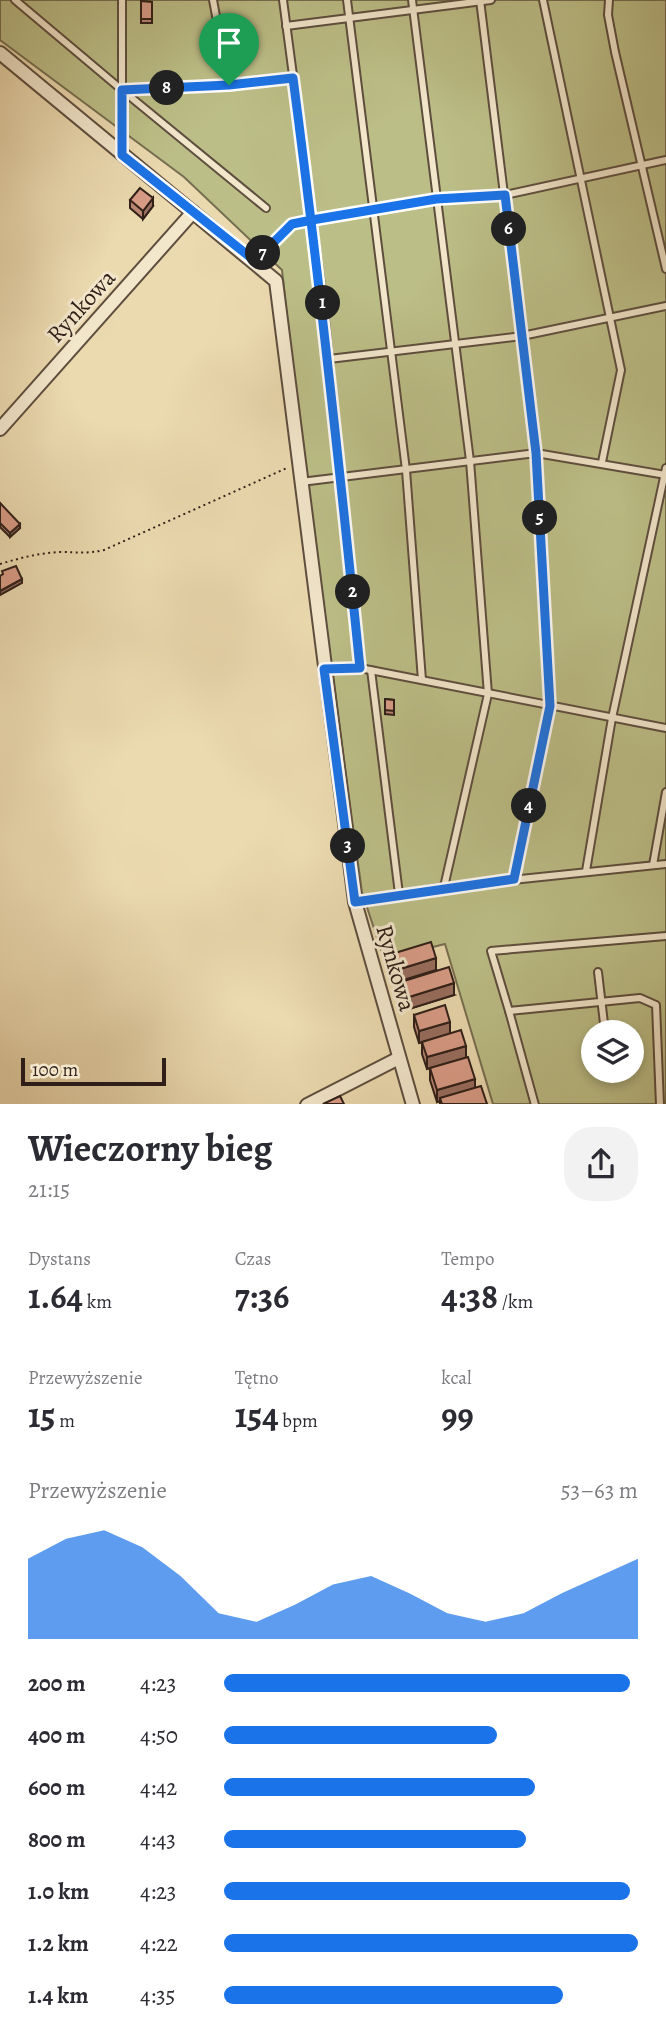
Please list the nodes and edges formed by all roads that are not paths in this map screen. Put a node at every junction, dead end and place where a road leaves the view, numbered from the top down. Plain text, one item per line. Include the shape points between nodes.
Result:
1 (15, 0) edge
2 (122, 0) edge
3 (213, 0) edge
4 (283, 0) edge
5 (346, 0) edge
6 (412, 0) edge
7 (491, 0) edge
8 (543, 0) edge
9 (609, 0) edge
10 (480, 1) edge
11 (24, 4) edge
12 (413, 10) junction
13 (349, 17) junction
14 (286, 26) junction
15 (0, 53) edge
16 (293, 78) junction
17 (229, 85) junction
18 (122, 90) junction
19 (122, 155) junction
20 (666, 160) edge
21 (642, 166) junction
22 (578, 179) junction
23 (505, 195) junction
24 (436, 199) junction
25 (267, 208) dead end
26 (375, 209) junction
27 (193, 212) junction
28 (312, 220) junction
29 (255, 261) junction
30 (666, 268) edge
31 (666, 306) edge
32 (609, 320) junction
33 (522, 336) junction
34 (454, 344) junction
35 (390, 349) junction
36 (329, 359) junction
37 (0, 429) edge
38 (536, 453) junction
39 (470, 461) junction
40 (602, 462) junction
41 (406, 470) junction
42 (666, 473) edge
43 (342, 478) junction
44 (301, 482) junction
45 (360, 668) junction
46 (324, 669) junction
47 (371, 670) junction
48 (422, 680) junction
49 (488, 694) junction
50 (550, 706) junction
51 (612, 718) junction
52 (666, 729) edge
53 (666, 792) edge
54 (666, 864) edge
55 (653, 865) junction
56 (586, 871) junction
57 (514, 879) junction
58 (444, 887) junction
59 (399, 894) junction
60 (355, 902) junction
61 (666, 936) edge
62 (598, 972) dead end
63 (603, 1001) junction
64 (509, 1011) junction
65 (604, 1020) edge
66 (399, 1058) junction
67 (307, 1104) edge
68 (413, 1104) edge
69 (535, 1104) edge
70 (660, 1104) edge

1 - 11 lane
2 - 18 lane
3 - 17 lane
4 - 14 lane
5 - 13 lane
6 - 12 lane
7 - 10 lane
8 - 22 lane
9 - 21 lane via 615,52
10 - 12 lane
10 - 23 lane
11 - 18 lane
12 - 13 lane
12 - 24 lane
13 - 14 lane
13 - 26 lane
14 - 16 lane
15 - 19 street, Rynkowa
16 - 17 lane
16 - 28 lane
17 - 18 lane
18 - 19 lane
18 - 25 lane
19 - 27 street, Rynkowa
20 - 21 lane
21 - 22 lane
21 - 30 lane
22 - 23 lane
22 - 32 lane
23 - 24 lane
23 - 33 lane
24 - 26 lane
24 - 34 lane
26 - 28 lane
26 - 35 lane
27 - 29 street, Rynkowa
27 - 37 street, Rynkowa
28 - 29 lane via 292,224
28 - 36 lane
29 - 44 street, Rynkowa via 275,281
31 - 32 lane
32 - 33 lane
32 - 40 lane via 621,370
33 - 34 lane
33 - 38 lane
34 - 35 lane
34 - 39 lane
35 - 36 lane
35 - 41 lane
36 - 43 lane
38 - 39 lane
38 - 40 lane
38 - 50 lane
39 - 41 lane
39 - 49 lane
40 - 42 lane
41 - 43 lane
41 - 48 lane
42 - 51 lane
43 - 44 lane
43 - 45 lane
44 - 46 street, Rynkowa
45 - 46 lane
45 - 47 lane
46 - 60 street, Rynkowa
47 - 48 lane
47 - 59 lane
48 - 49 lane
49 - 50 lane
49 - 58 lane
50 - 51 lane
50 - 57 lane
51 - 52 lane
51 - 56 lane
53 - 55 lane
54 - 55 lane
55 - 56 lane
56 - 57 lane
57 - 58 lane
58 - 59 lane
59 - 60 lane
60 - 66 street, Rynkowa
61 - 64 lane via 491,951
62 - 63 lane
63 - 64 lane
63 - 65 lane
63 - 70 lane via 640,998 656,1005
64 - 69 lane
66 - 67 street
66 - 68 street, Rynkowa

